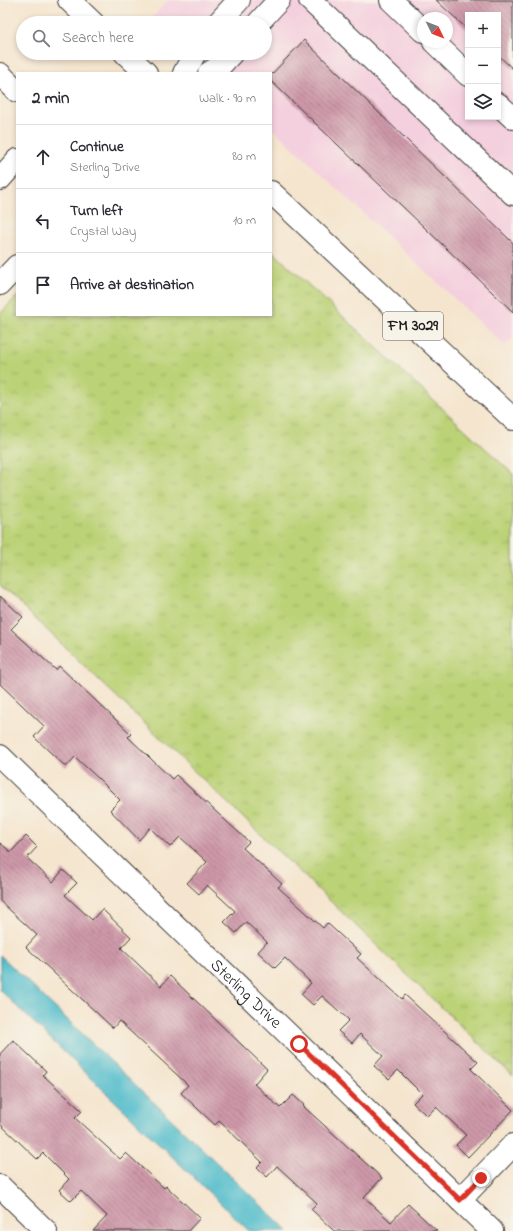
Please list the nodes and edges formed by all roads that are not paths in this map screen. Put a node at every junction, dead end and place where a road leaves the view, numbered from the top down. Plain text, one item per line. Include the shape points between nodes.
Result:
1 (69, 0) edge
2 (239, 0) edge
3 (279, 0) edge
4 (310, 0) edge
5 (391, 0) edge
6 (86, 16) edge
7 (224, 16) edge
8 (264, 16) edge
9 (417, 25) edge
10 (440, 48) edge
11 (132, 60) edge
12 (191, 60) edge
13 (226, 60) edge
14 (465, 71) edge
15 (145, 72) edge
16 (185, 72) edge
17 (211, 72) edge
18 (0, 74) edge
19 (16, 90) edge
20 (501, 107) edge
21 (513, 118) edge
22 (272, 193) edge
23 (513, 194) edge
24 (16, 267) edge
25 (0, 284) edge
26 (513, 419) edge
27 (0, 756) edge
28 (513, 1145) edge
29 (0, 1186) edge
30 (460, 1200) junction
31 (46, 1231) edge
32 (492, 1231) edge

1 - 6 street
2 - 7 street
3 - 8 street
4 - 23 street
5 - 9 street
10 - 14 street
11 - 15 street
12 - 16 street
13 - 17 street
18 - 19 street
20 - 21 street
22 - 26 street, FM 3029
24 - 25 street
27 - 30 street, Sterling Drive
28 - 30 street
29 - 31 street
30 - 32 street, Sterling Drive

